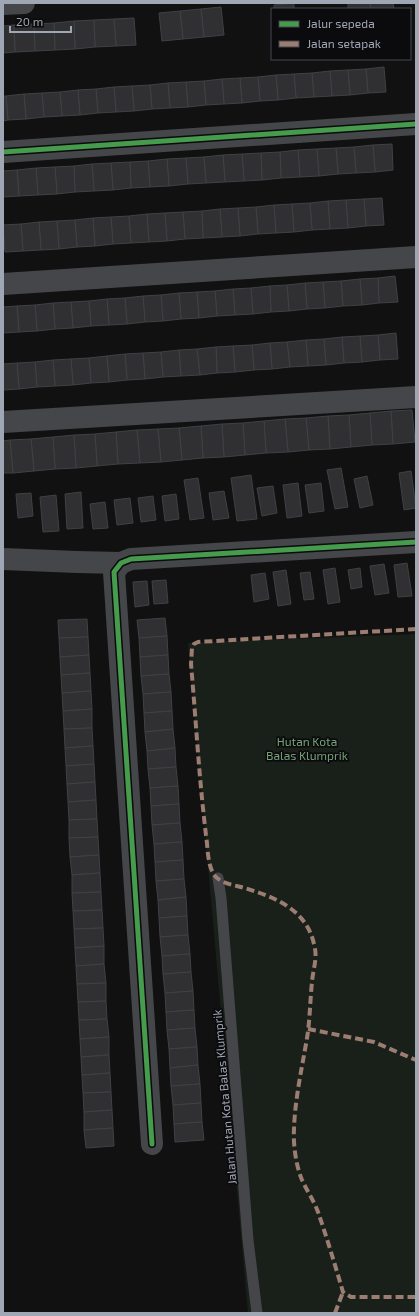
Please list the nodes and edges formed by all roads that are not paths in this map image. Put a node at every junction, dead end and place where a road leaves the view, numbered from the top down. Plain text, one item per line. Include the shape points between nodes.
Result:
1 (24, 3) edge
2 (3, 4) edge
3 (416, 124) edge
4 (3, 152) edge
5 (416, 257) edge
6 (3, 284) edge
7 (416, 397) edge
8 (3, 422) edge
9 (416, 542) edge
10 (3, 559) edge
11 (121, 563) junction
12 (218, 878) dead end
13 (152, 1144) dead end
14 (257, 1313) edge

1 - 2 street
3 - 4 street
5 - 6 street
7 - 8 street
9 - 11 street via 131,559
10 - 11 street
11 - 13 street via 114,572
12 - 14 lane, Jalan Hutan Kota Balas Klumprik via 248,1240

